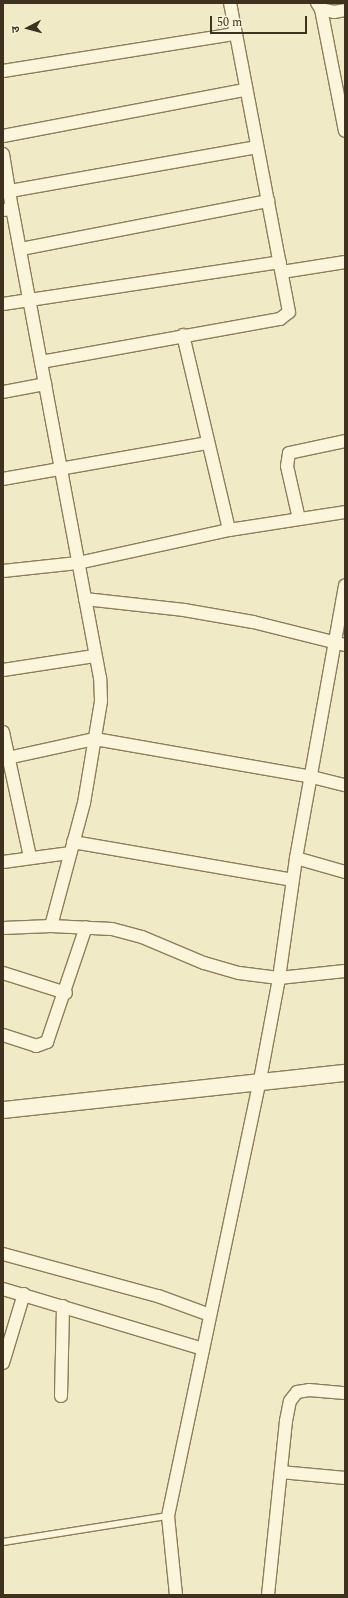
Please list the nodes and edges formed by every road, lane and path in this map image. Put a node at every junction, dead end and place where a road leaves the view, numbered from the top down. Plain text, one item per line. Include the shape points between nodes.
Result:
1 (230, 3) edge
2 (319, 6) edge
3 (345, 10) edge
4 (235, 34) junction
5 (3, 71) edge
6 (245, 90) junction
7 (345, 131) edge
8 (3, 136) edge
9 (257, 147) junction
10 (3, 154) edge
11 (10, 190) junction
12 (268, 202) junction
13 (8, 209) edge
14 (21, 249) junction
15 (345, 262) edge
16 (281, 267) junction
17 (30, 300) junction
18 (3, 304) edge
19 (183, 335) junction
20 (41, 362) junction
21 (45, 384) junction
22 (3, 392) edge
23 (345, 441) edge
24 (208, 442) junction
25 (61, 470) junction
26 (3, 479) edge
27 (345, 512) edge
28 (299, 519) junction
29 (229, 530) junction
30 (78, 563) junction
31 (5, 572) edge
32 (345, 585) edge
33 (85, 599) junction
34 (340, 644) edge
35 (95, 656) junction
36 (3, 670) edge
37 (3, 732) edge
38 (95, 739) junction
39 (5, 758) edge
40 (312, 777) junction
41 (345, 785) edge
42 (72, 847) junction
43 (30, 857) junction
44 (296, 858) junction
45 (3, 862) edge
46 (345, 872) edge
47 (292, 880) junction
48 (51, 926) junction
49 (86, 927) junction
50 (3, 928) edge
51 (345, 972) edge
52 (3, 973) edge
53 (279, 978) junction
54 (66, 993) junction
55 (3, 1035) edge
56 (345, 1073) edge
57 (260, 1080) junction
58 (3, 1110) edge
59 (3, 1254) edge
60 (3, 1289) edge
61 (24, 1294) junction
62 (63, 1306) junction
63 (210, 1315) junction
64 (6, 1338) edge
65 (203, 1349) junction
66 (3, 1363) edge
67 (345, 1392) edge
68 (61, 1396) dead end
69 (281, 1472) junction
70 (345, 1478) edge
71 (168, 1516) junction
72 (3, 1542) edge
73 (176, 1595) edge
74 (268, 1595) edge

1 - 4 street
2 - 3 street via 334,12
2 - 7 street
4 - 5 street
4 - 6 street
6 - 8 street
6 - 9 street
9 - 11 street
9 - 12 street
10 - 11 street
11 - 13 street
12 - 14 street
12 - 16 street
13 - 14 street
14 - 17 street
15 - 16 street
16 - 17 street
16 - 19 street via 289,312 280,319
17 - 18 street
17 - 20 street
19 - 20 street
19 - 24 street
20 - 21 street
21 - 22 street
21 - 25 street
23 - 28 street via 289,453 287,466
24 - 25 street
24 - 29 street
25 - 26 street
25 - 30 street
27 - 28 street
28 - 29 street
29 - 30 street
30 - 31 street
30 - 33 street
32 - 34 street
33 - 34 street via 184,610 253,622
33 - 35 street
34 - 40 street
35 - 36 street
35 - 38 street via 100,678 101,701
37 - 39 street
38 - 39 street
38 - 40 street
38 - 42 street via 84,802
39 - 43 street
40 - 41 street
40 - 44 street
42 - 43 street
42 - 47 street
42 - 48 street
43 - 45 street
44 - 46 street
44 - 47 street
47 - 53 street
48 - 49 street
48 - 50 street
49 - 53 street via 112,929 142,937 204,963 239,973
49 - 54 street
51 - 53 street
52 - 54 street
53 - 57 street
54 - 55 street via 51,1037 43,1046
56 - 57 street
57 - 58 street
57 - 63 street
59 - 63 street via 158,1296
60 - 61 street
61 - 62 street
61 - 64 street
62 - 65 street
62 - 68 street
63 - 65 street
64 - 66 street
65 - 71 street
67 - 69 street via 297,1392 290,1401
69 - 70 street
69 - 74 street
71 - 72 lane
71 - 73 street

